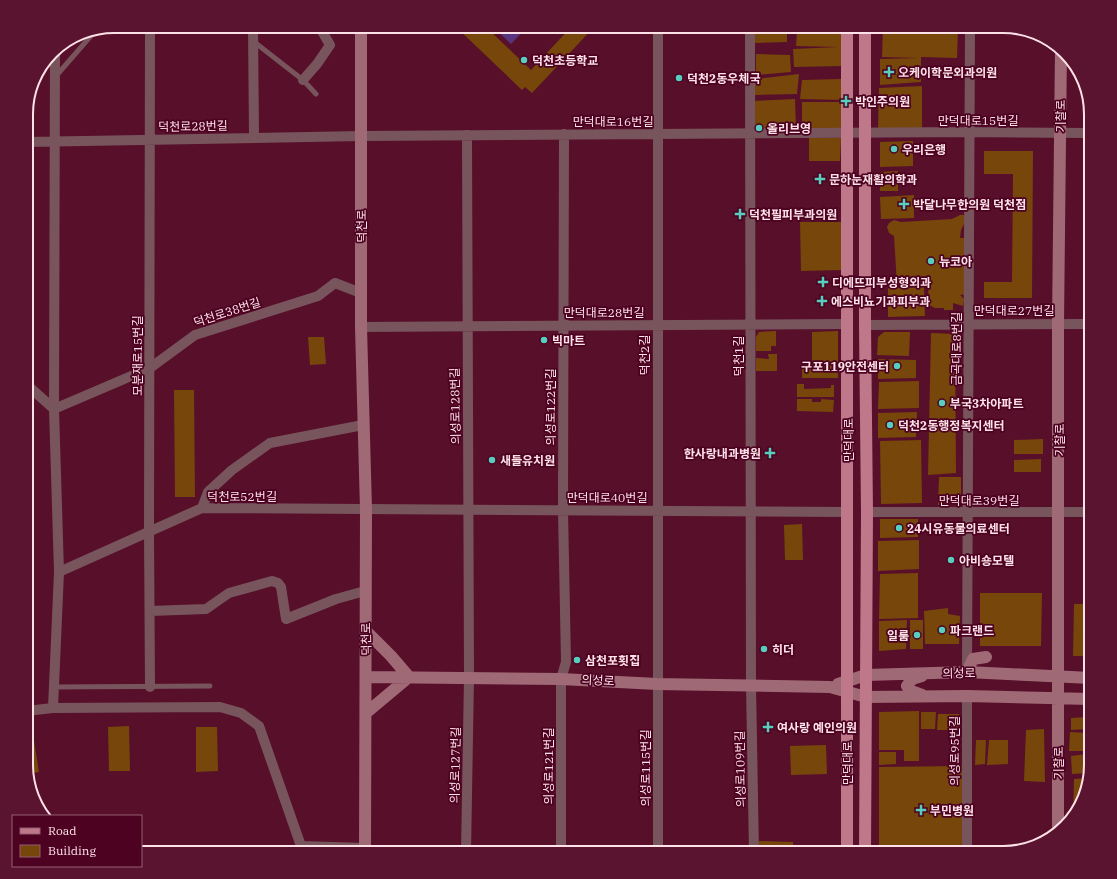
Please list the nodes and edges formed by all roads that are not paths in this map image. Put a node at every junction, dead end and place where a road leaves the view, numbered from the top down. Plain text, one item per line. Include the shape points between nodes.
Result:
1 (150, 33) edge
2 (253, 33) edge
3 (322, 33) edge
4 (361, 33) edge
5 (658, 33) edge
6 (750, 33) edge
7 (848, 33) edge
8 (866, 33) edge
9 (970, 33) edge
10 (90, 37) edge
11 (254, 41) junction
12 (1061, 58) edge
13 (55, 59) edge
14 (55, 77) junction
15 (303, 80) junction
16 (316, 94) dead end
17 (970, 132) junction
18 (750, 133) junction
19 (848, 133) junction
20 (1084, 133) edge
21 (564, 134) junction
22 (658, 134) junction
23 (865, 134) junction
24 (1060, 134) junction
25 (468, 135) junction
26 (361, 136) junction
27 (254, 138) junction
28 (150, 140) junction
29 (33, 142) edge
30 (55, 142) junction
31 (361, 292) junction
32 (969, 323) junction
33 (1058, 323) junction
34 (848, 324) junction
35 (1084, 324) edge
36 (658, 325) junction
37 (750, 325) junction
38 (865, 325) junction
39 (467, 326) junction
40 (563, 326) junction
41 (361, 327) junction
42 (150, 368) junction
43 (33, 390) edge
44 (54, 409) junction
45 (363, 425) junction
46 (202, 508) junction
47 (366, 509) junction
48 (563, 510) junction
49 (658, 510) junction
50 (469, 511) junction
51 (751, 512) junction
52 (848, 512) junction
53 (867, 512) junction
54 (1084, 512) edge
55 (968, 513) junction
56 (1059, 513) junction
57 (149, 532) junction
58 (59, 572) junction
59 (365, 591) junction
60 (150, 611) junction
61 (366, 631) junction
62 (986, 657) dead end
63 (967, 672) junction
64 (926, 674) junction
65 (866, 675) junction
66 (367, 677) junction
67 (409, 677) junction
68 (470, 677) junction
69 (1059, 677) junction
70 (561, 678) junction
71 (1084, 678) edge
72 (657, 684) junction
73 (752, 685) junction
74 (150, 686) junction
75 (210, 686) dead end
76 (53, 687) junction
77 (847, 687) junction
78 (955, 690) dead end
79 (924, 696) junction
80 (967, 696) junction
81 (866, 697) junction
82 (1059, 699) junction
83 (1084, 699) edge
84 (53, 708) junction
85 (33, 710) edge
86 (366, 713) junction
87 (1058, 824) edge
88 (297, 846) edge
89 (365, 846) edge
90 (466, 846) edge
91 (561, 846) edge
92 (658, 846) edge
93 (754, 846) edge
94 (847, 846) edge
95 (865, 846) edge
96 (967, 846) edge

1 - 28 street, 모분재로15번길
2 - 11 street
3 - 15 street via 330,45
4 - 26 main road, 덕천로
5 - 22 street, 덕천2길
6 - 18 street, 덕천1길
7 - 19 main road, 만덕대로
8 - 23 main road, 만덕대로
9 - 17 street, 금곡대로8번길
10 - 14 lane
11 - 15 lane
11 - 27 street
12 - 24 main road, 기찰로
13 - 14 street
14 - 30 street
15 - 16 lane
17 - 23 street, 만덕대로15번길
17 - 24 street, 만덕대로15번길
17 - 32 street, 금곡대로8번길
18 - 19 street, 만덕대로16번길
18 - 22 street, 만덕대로16번길
18 - 37 street, 덕천1길
19 - 23 street, 만덕대로16번길
19 - 34 main road, 만덕대로
20 - 24 street, 만덕대로15번길
21 - 22 street, 만덕대로16번길
21 - 25 street, 만덕대로16번길
21 - 40 street, 의성로122번길
22 - 36 street, 덕천2길
23 - 38 main road, 만덕대로
24 - 33 main road, 기찰로
25 - 26 street, 만덕대로16번길
25 - 39 street, 의성로128번길
26 - 27 street, 덕천로28번길
26 - 31 main road, 덕천로
27 - 28 street, 덕천로28번길
28 - 30 street, 덕천로28번길
28 - 42 street, 모분재로15번길
29 - 30 street, 덕천로28번길
30 - 44 street
31 - 41 main road, 덕천로
31 - 42 street, 덕천로38번길 via 336,283 318,296 195,335
32 - 33 street, 만덕대로27번길
32 - 38 street, 만덕대로27번길
32 - 55 street, 금곡대로8번길
33 - 35 street, 만덕대로27번길
33 - 56 main road, 기찰로
34 - 37 street, 만덕대로28번길
34 - 52 main road, 만덕대로
36 - 37 street, 만덕대로28번길
36 - 40 street, 만덕대로28번길
36 - 49 street, 덕천2길
37 - 51 street, 덕천1길
38 - 53 main road, 만덕대로
39 - 40 street, 만덕대로28번길
39 - 41 street, 만덕대로28번길
39 - 50 street, 의성로128번길
40 - 48 street, 의성로122번길
41 - 45 main road, 덕천로
42 - 44 street, 덕천로38번길
42 - 57 street, 모분재로15번길
43 - 44 street
44 - 58 street
45 - 46 street via 270,443 232,470 208,492
45 - 47 main road, 덕천로
46 - 47 street, 덕천로52번길
46 - 57 street, 덕천로52번길
47 - 50 street, 만덕대로40번길
47 - 59 main road, 덕천로
48 - 49 street, 만덕대로40번길
48 - 50 street, 만덕대로40번길
48 - 70 street, 의성로122번길 via 566,662
49 - 51 street, 만덕대로40번길
49 - 72 street, 덕천2길
50 - 68 street, 의성로128번길
51 - 52 street, 만덕대로40번길
51 - 73 street, 덕천1길
52 - 77 main road, 만덕대로
53 - 55 street, 만덕대로39번길
53 - 65 main road, 만덕대로
54 - 56 street, 만덕대로39번길
55 - 56 street, 만덕대로39번길
55 - 63 street, 금곡대로8번길
56 - 69 main road, 기찰로
57 - 58 street, 덕천로52번길
57 - 60 street, 모분재로15번길
58 - 76 street
59 - 60 street via 336,599 286,619 280,587 272,580 230,593 206,609
59 - 61 main road, 덕천로
60 - 74 street, 모분재로15번길
61 - 66 main road, 덕천로
61 - 67 main road
62 - 63 main road via 973,659
63 - 64 main road, 의성로
63 - 69 main road, 의성로
64 - 65 main road, 의성로
64 - 79 main road via 912,679 907,686 910,691
65 - 77 main road, 의성로
65 - 81 main road, 만덕대로
66 - 67 main road, 의성로
66 - 86 main road, 덕천로
67 - 68 main road, 의성로
67 - 86 main road
68 - 70 main road, 의성로
68 - 90 street, 의성로127번길
69 - 71 main road, 의성로
69 - 82 main road, 기찰로
70 - 72 main road, 의성로
70 - 91 street, 의성로121번길
72 - 73 main road, 의성로
72 - 92 street, 의성로115번길
73 - 77 main road, 의성로
73 - 93 street, 의성로109번길
74 - 75 lane
74 - 76 lane
76 - 84 street
77 - 81 main road, 의성로
77 - 94 main road, 만덕대로
78 - 79 main road via 929,691
79 - 80 main road, 의성로
79 - 81 main road, 의성로
80 - 82 main road, 의성로
80 - 96 street, 의성로95번길
81 - 95 main road, 만덕대로
82 - 83 main road, 의성로
82 - 87 main road, 기찰로
84 - 85 street
84 - 88 street via 220,707 241,714 259,726
86 - 89 main road, 덕천로

